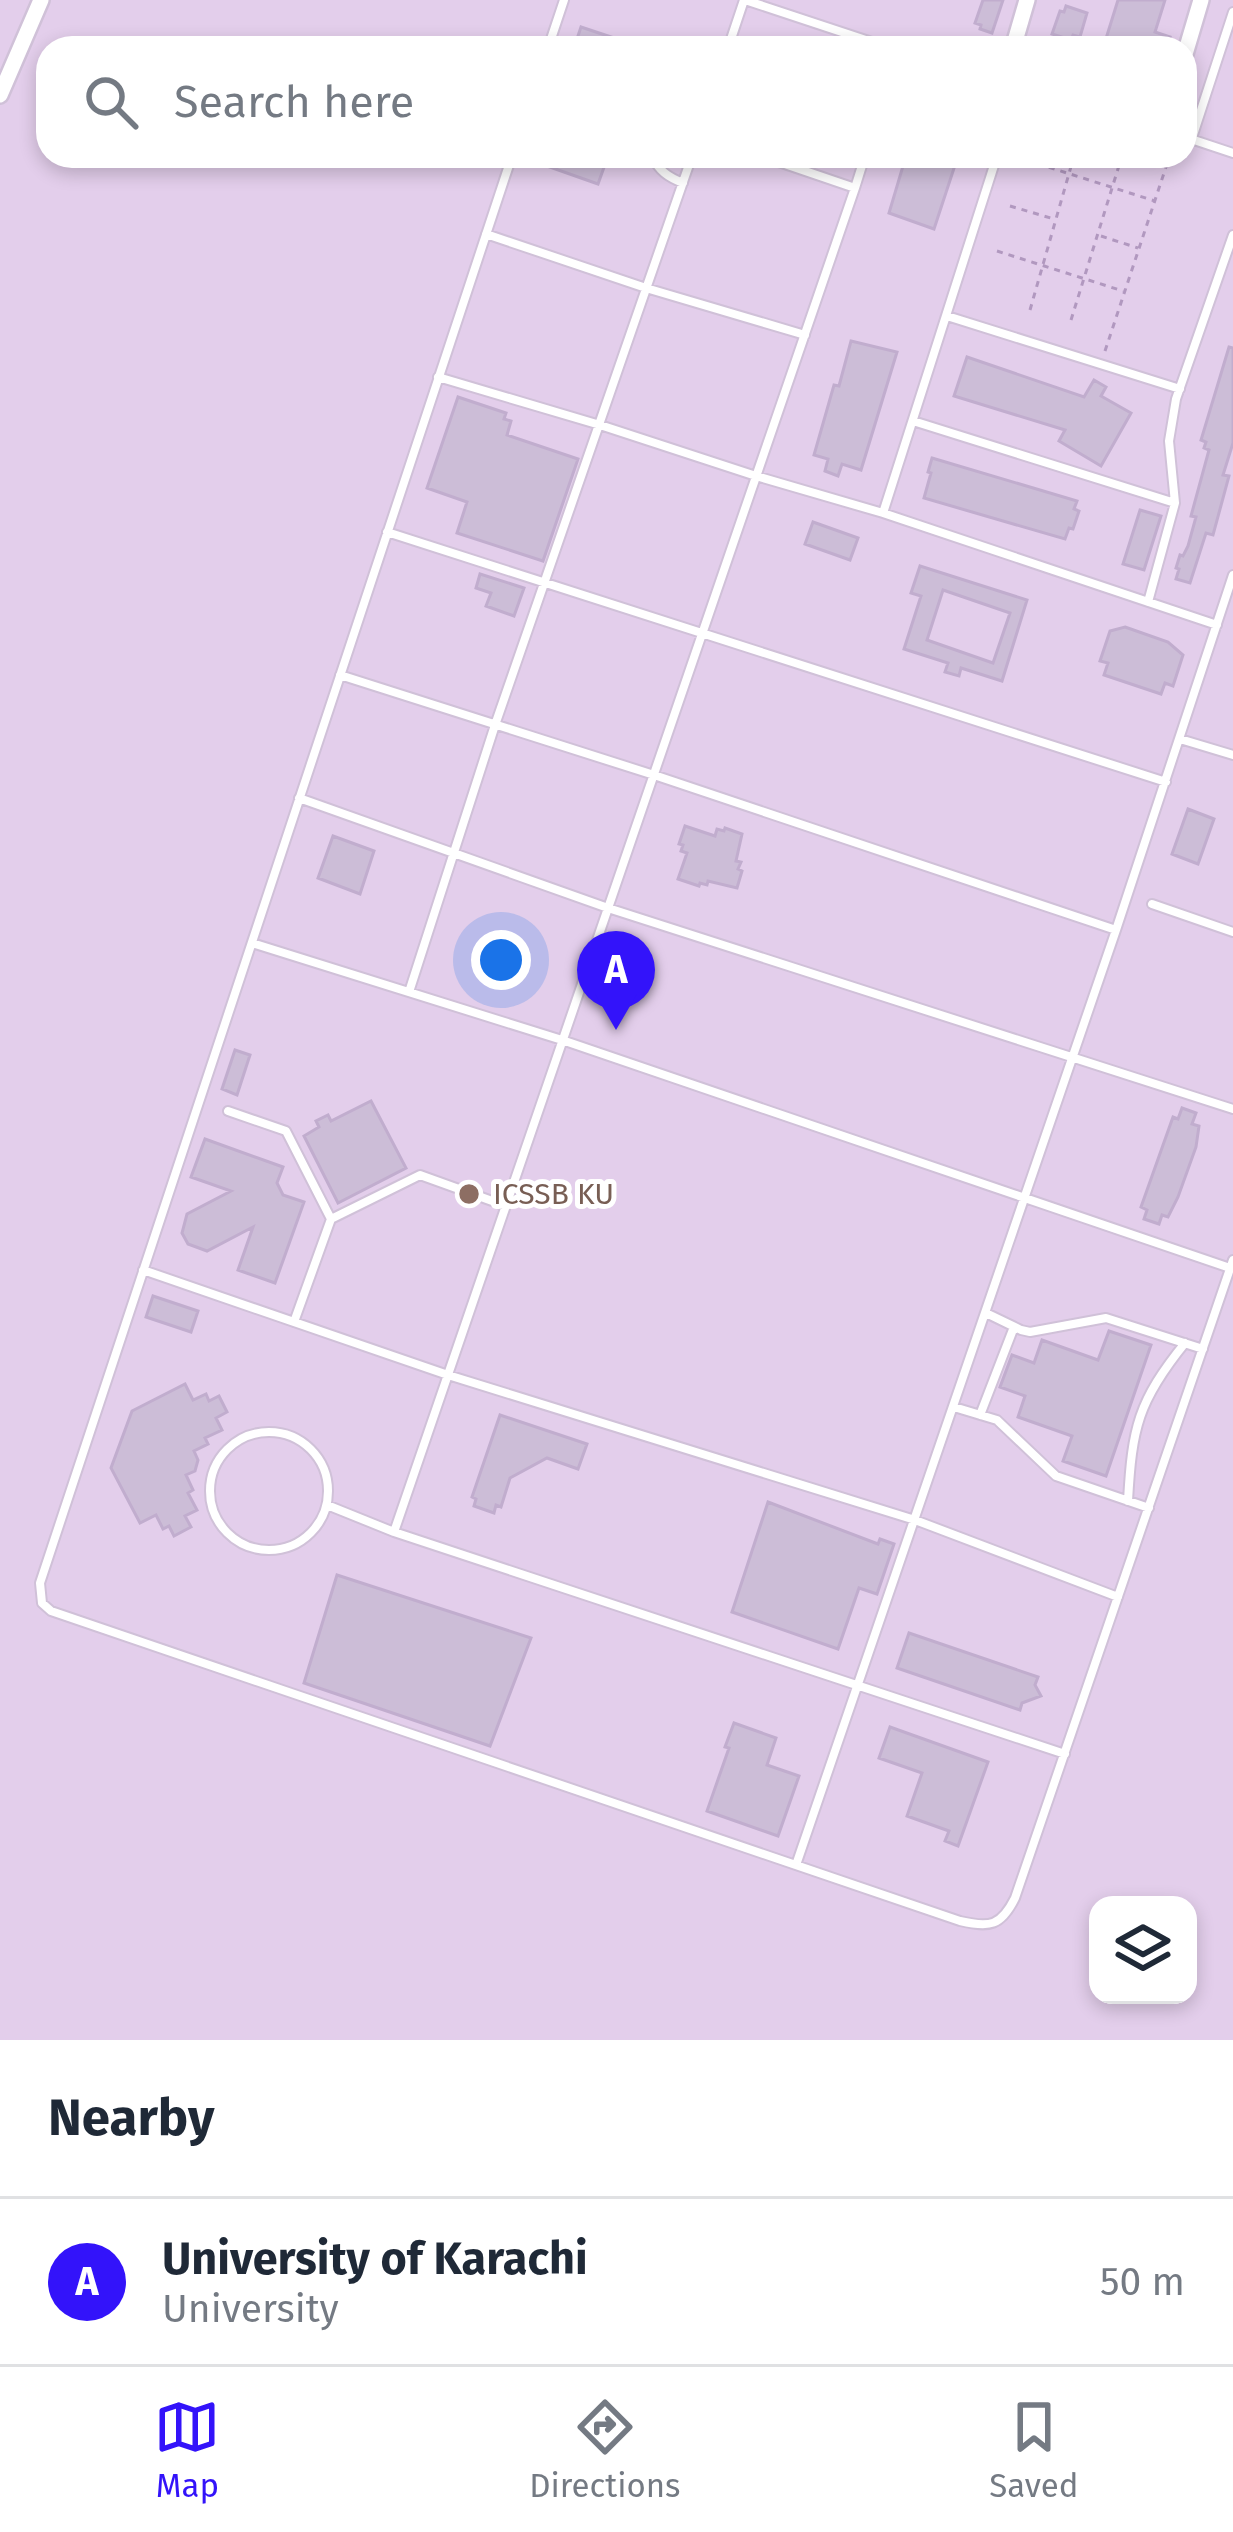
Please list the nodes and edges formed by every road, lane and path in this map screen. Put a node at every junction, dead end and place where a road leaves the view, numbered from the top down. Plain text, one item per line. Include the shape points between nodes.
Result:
1 (41, 0) edge
2 (564, 0) edge
3 (744, 0) edge
4 (1027, 0) edge
5 (1202, 0) edge
6 (1233, 11) edge
7 (552, 36) edge
8 (732, 36) edge
9 (854, 36) edge
10 (1016, 36) edge
11 (1191, 36) edge
12 (0, 95) edge
13 (1197, 115) edge
14 (1197, 141) edge
15 (1233, 153) edge
16 (508, 168) edge
17 (659, 168) edge
18 (687, 168) edge
19 (796, 168) edge
20 (862, 168) edge
21 (994, 168) edge
22 (1051, 168) edge
23 (1071, 168) edge
24 (1119, 168) edge
25 (1166, 168) edge
26 (1069, 174) junction
27 (682, 182) junction
28 (855, 188) junction
29 (1113, 188) junction
30 (1155, 201) junction
31 (1010, 206) dead end
32 (1055, 220) junction
33 (486, 234) junction
34 (1098, 235) junction
35 (1233, 235) edge
36 (1139, 248) junction
37 (998, 251) dead end
38 (1042, 266) junction
39 (1084, 278) junction
40 (646, 288) junction
41 (1125, 292) junction
42 (1030, 310) dead end
43 (947, 316) junction
44 (1071, 320) dead end
45 (805, 334) junction
46 (1101, 364) junction
47 (438, 377) junction
48 (1180, 388) junction
49 (913, 421) junction
50 (601, 424) junction
51 (756, 476) junction
52 (1175, 503) junction
53 (884, 514) junction
54 (387, 532) junction
55 (1233, 575) edge
56 (545, 582) junction
57 (1148, 602) junction
58 (1217, 625) junction
59 (703, 632) junction
60 (340, 675) junction
61 (495, 724) junction
62 (1180, 739) junction
63 (1233, 755) edge
64 (654, 775) junction
65 (1166, 782) junction
66 (299, 798) junction
67 (455, 854) junction
68 (1152, 904) dead end
69 (608, 908) junction
70 (1116, 930) junction
71 (1233, 932) edge
72 (252, 943) junction
73 (409, 992) junction
74 (562, 1040) junction
75 (1073, 1056) junction
76 (1233, 1109) edge
77 (228, 1111) dead end
78 (1025, 1197) junction
79 (506, 1206) junction
80 (331, 1220) junction
81 (1232, 1264) edge
82 (143, 1270) junction
83 (986, 1313) junction
84 (294, 1322) junction
85 (1014, 1327) junction
86 (1185, 1343) junction
87 (1203, 1349) junction
88 (448, 1375) junction
89 (953, 1407) junction
90 (980, 1415) junction
91 (1128, 1501) junction
92 (327, 1505) junction
93 (1149, 1508) junction
94 (915, 1520) junction
95 (394, 1532) junction
96 (1118, 1597) junction
97 (860, 1685) junction
98 (1065, 1754) junction
99 (796, 1865) junction

1 - 12 street
2 - 7 lane
3 - 8 lane
3 - 9 lane
4 - 10 street
5 - 11 street
6 - 13 lane
14 - 15 lane
16 - 33 lane
17 - 27 lane
18 - 27 lane
19 - 28 lane
20 - 28 lane
21 - 43 lane
22 - 26 path
23 - 26 path
24 - 29 path
25 - 30 path
26 - 29 path
26 - 32 path
27 - 40 lane
28 - 45 lane
29 - 30 path
29 - 34 path
30 - 36 path
31 - 32 path
32 - 38 path
33 - 40 lane
33 - 47 lane
34 - 36 path
34 - 39 path
35 - 48 lane
36 - 41 path
37 - 38 path
38 - 39 path
38 - 42 path
39 - 41 path
39 - 44 path
40 - 45 lane
40 - 50 lane
41 - 46 path
43 - 46 lane
43 - 49 lane
45 - 51 lane
46 - 48 lane
47 - 50 lane
47 - 54 lane
48 - 52 lane via 1169,441
49 - 52 lane
49 - 53 lane
50 - 51 lane
50 - 56 lane
51 - 53 lane
51 - 59 lane
52 - 57 lane
53 - 57 lane
54 - 56 lane
54 - 60 lane
55 - 58 lane
56 - 59 lane
56 - 61 lane
57 - 58 lane
58 - 62 lane
59 - 64 lane
59 - 65 lane
60 - 61 lane
60 - 66 lane
61 - 64 lane
61 - 67 lane
62 - 63 lane
62 - 65 lane
64 - 69 lane
64 - 70 lane
65 - 70 lane
66 - 67 lane
66 - 72 lane
67 - 69 lane
67 - 73 lane
68 - 71 lane
69 - 74 lane
69 - 75 lane
70 - 75 lane
72 - 73 lane
72 - 82 lane
73 - 74 lane
74 - 78 lane
74 - 79 lane
75 - 76 lane
75 - 78 lane
77 - 80 lane via 286,1131
78 - 81 lane
78 - 83 lane
79 - 80 lane via 420,1175
79 - 88 lane
80 - 84 lane
81 - 87 lane
82 - 84 lane
82 - 99 lane via 40,1583 42,1603
83 - 85 lane
83 - 89 lane
84 - 88 lane
85 - 86 lane via 1030,1332 1106,1318
85 - 90 lane
86 - 87 lane
86 - 91 lane via 1148,1394 1131,1446
87 - 93 lane
88 - 94 lane
88 - 95 lane
89 - 90 lane
89 - 94 lane
90 - 91 lane via 997,1420 1056,1476
91 - 93 lane
92 - 92 lane via 327,1476 313,1451 289,1435 260,1432 234,1442 215,1464 209,1492 216,1520 262,1550 291,1546 314,1530
92 - 95 lane
93 - 96 lane
94 - 96 lane
94 - 97 lane
95 - 97 lane
96 - 98 lane
97 - 98 lane
97 - 99 lane
98 - 99 lane via 1016,1898 1001,1920 960,1921

